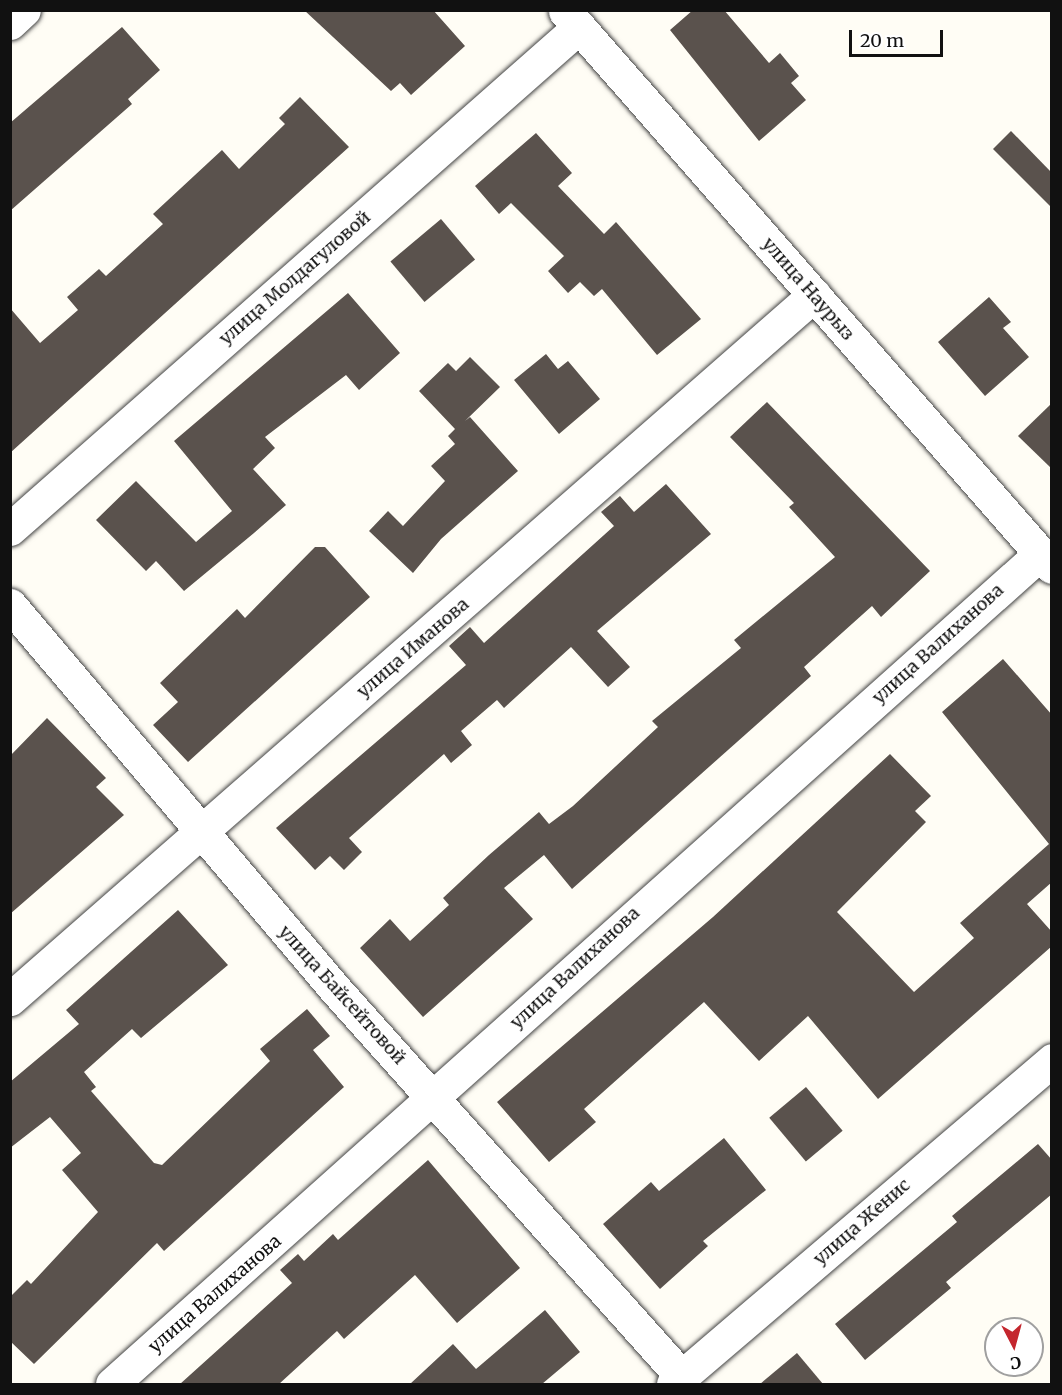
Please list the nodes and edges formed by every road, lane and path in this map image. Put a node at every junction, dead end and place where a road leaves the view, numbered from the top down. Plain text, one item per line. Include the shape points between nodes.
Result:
1 (24, 10) edge
2 (572, 19) edge
3 (10, 23) edge
4 (814, 295) junction
5 (10, 529) edge
6 (1046, 561) edge
7 (10, 604) edge
8 (201, 833) junction
9 (10, 999) edge
10 (1052, 1060) edge
11 (435, 1099) junction
12 (678, 1381) edge
13 (112, 1384) edge

1 - 3 street
2 - 4 street, улица Наурыз
2 - 5 street, улица Молдагуловой
4 - 6 street, улица Наурыз
4 - 8 street, улица Иманова
6 - 11 street, улица Валиханова via 591,952
7 - 8 street, улица Байсейтовой
8 - 9 street, улица Иманова
8 - 11 street, улица Байсейтовой
10 - 12 street, улица Женис
11 - 12 street, улица Байсейтовой
11 - 13 street, улица Валиханова

